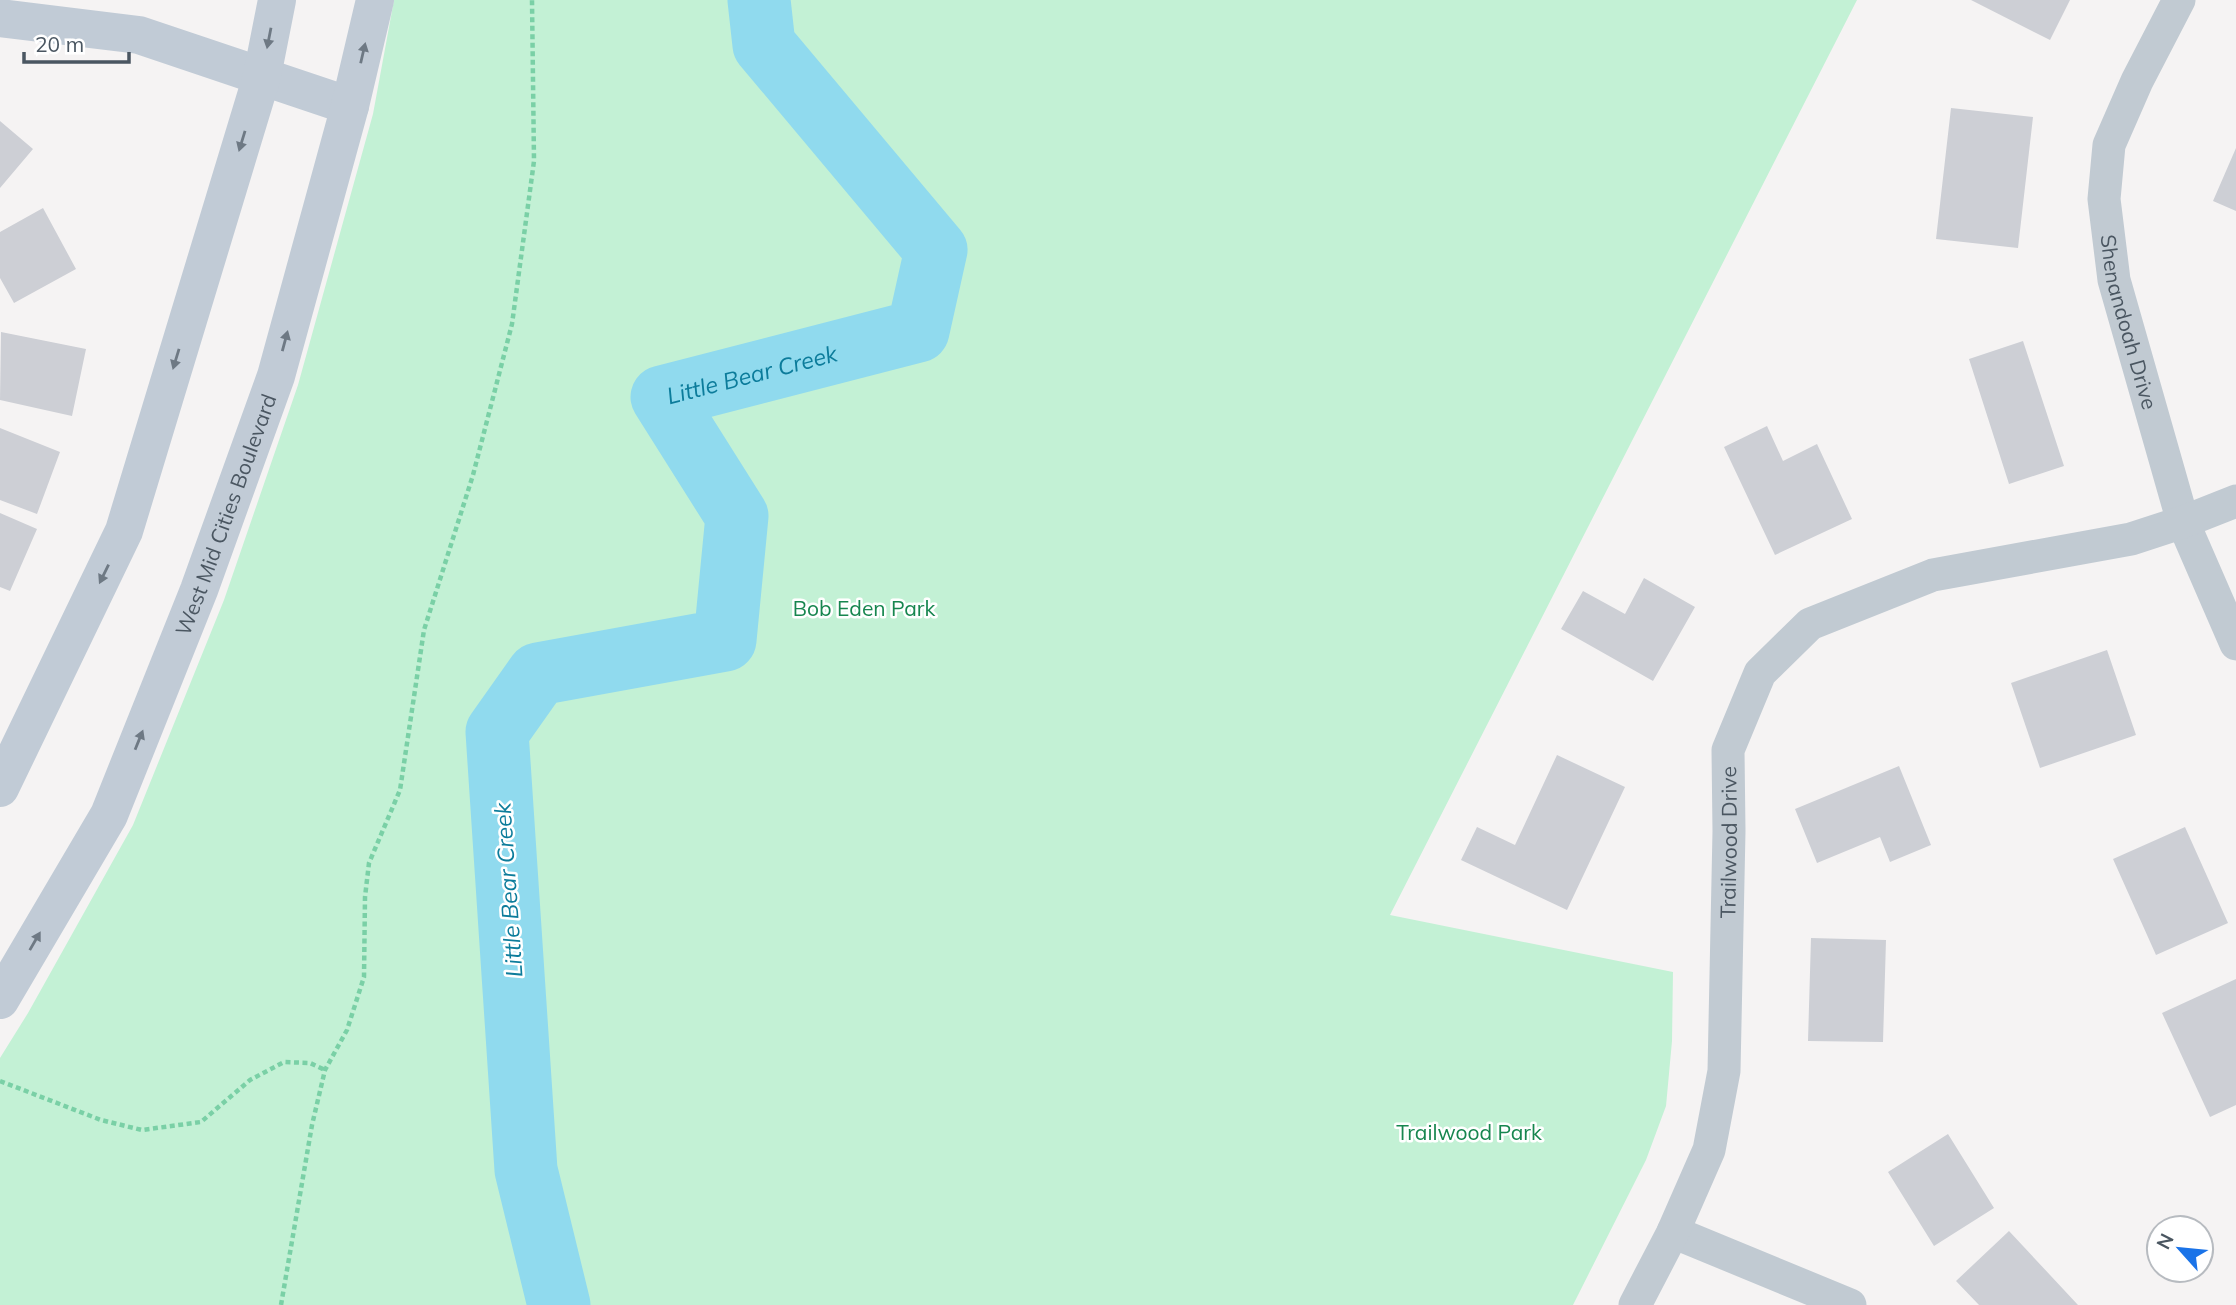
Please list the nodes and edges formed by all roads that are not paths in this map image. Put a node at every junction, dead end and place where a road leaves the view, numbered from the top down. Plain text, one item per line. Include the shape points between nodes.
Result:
1 (277, 0) edge
2 (375, 0) edge
3 (2179, 0) edge
4 (0, 18) edge
5 (262, 76) junction
6 (351, 106) junction
7 (2236, 500) edge
8 (2183, 522) junction
9 (2236, 644) edge
10 (0, 788) edge
11 (0, 1000) edge
12 (1673, 1232) junction
13 (1635, 1305) edge
14 (1850, 1305) edge

1 -> 5 main road
6 -> 2 main road, West Mid Cities Boulevard
3 - 8 street, Shenandoah Drive via 2109,145 2104,199 2114,280
4 - 5 main road via 139,35
5 - 6 main road
5 -> 10 main road via 124,531
11 -> 6 main road, West Mid Cities Boulevard via 108,815 200,590 276,376
7 - 8 street, Trailwood Drive
8 - 9 street, Shenandoah Drive
8 - 12 street, Trailwood Drive via 2131,539 1933,575 1810,624 1760,673 1728,750 1724,1071 1709,1150
12 - 13 street, Trailwood Drive
12 - 14 street

